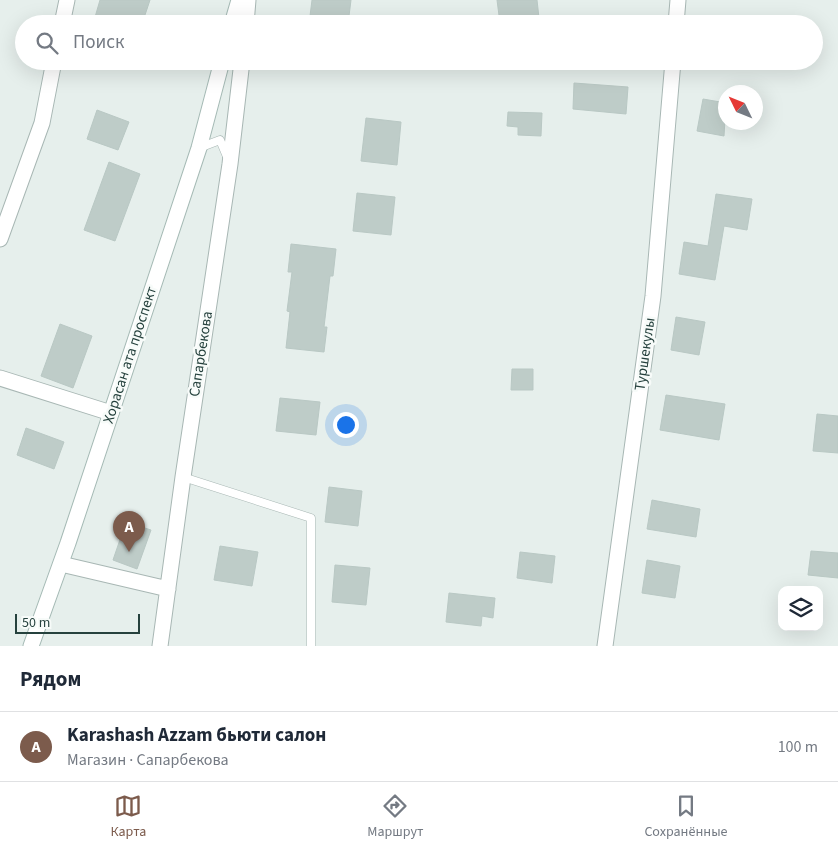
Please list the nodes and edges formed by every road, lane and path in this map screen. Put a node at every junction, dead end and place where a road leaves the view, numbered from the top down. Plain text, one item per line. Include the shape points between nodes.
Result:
1 (67, 0) edge
2 (239, 0) edge
3 (248, 0) edge
4 (678, 0) edge
5 (64, 15) edge
6 (235, 15) edge
7 (247, 15) edge
8 (677, 15) edge
9 (52, 70) edge
10 (220, 70) edge
11 (241, 70) edge
12 (672, 70) edge
13 (199, 148) junction
14 (230, 164) junction
15 (0, 239) edge
16 (0, 378) edge
17 (111, 413) junction
18 (183, 477) junction
19 (61, 564) junction
20 (168, 589) junction
21 (32, 646) edge
22 (160, 646) edge
23 (311, 646) edge
24 (605, 646) edge

1 - 5 street
2 - 6 street
3 - 7 street
4 - 8 street
9 - 15 street via 42,123
10 - 13 street, Хорасан ата проспект
11 - 14 street, Сапарбекова
12 - 24 street, Туршекулы via 653,296
13 - 14 lane via 220,140
13 - 17 street, Хорасан ата проспект
14 - 18 street, Сапарбекова
16 - 17 street
17 - 19 street, Хорасан ата проспект
18 - 20 street, Сапарбекова
18 - 23 lane via 311,518
19 - 20 street
19 - 21 street, Хорасан ата проспект
20 - 22 street, Сапарбекова

